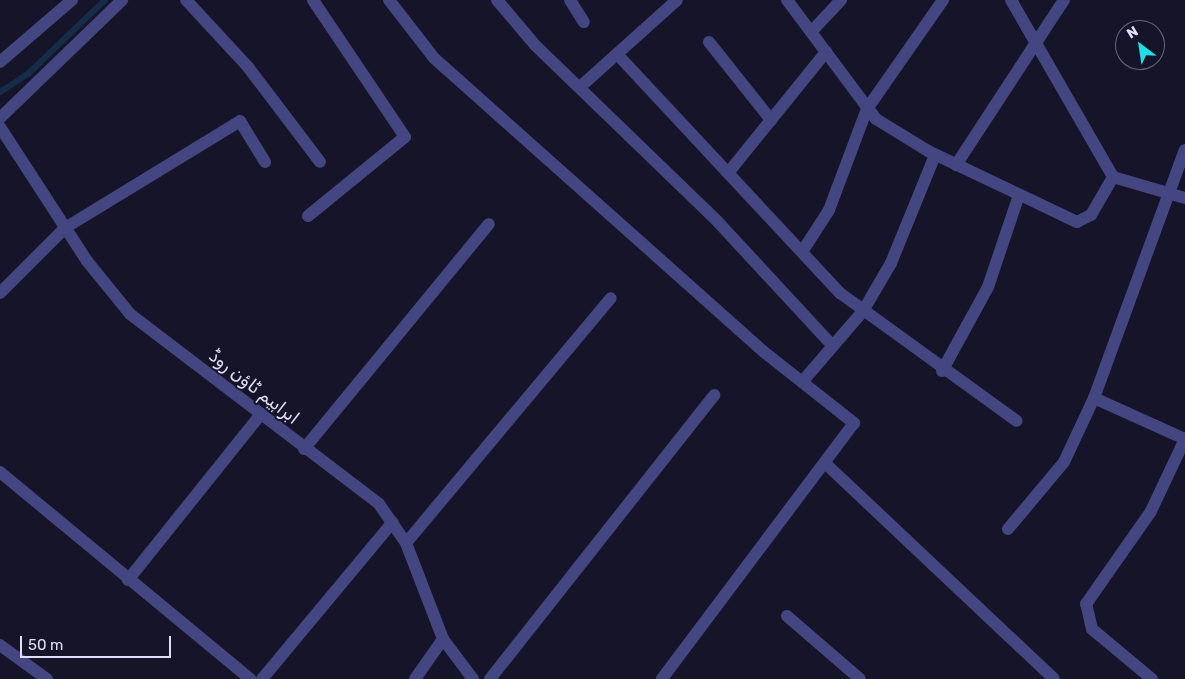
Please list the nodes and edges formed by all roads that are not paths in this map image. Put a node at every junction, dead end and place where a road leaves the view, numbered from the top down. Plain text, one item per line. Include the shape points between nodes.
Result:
1 (72, 0) edge
2 (122, 0) edge
3 (186, 0) edge
4 (313, 0) edge
5 (389, 0) edge
6 (497, 0) edge
7 (570, 0) edge
8 (788, 0) edge
9 (841, 0) edge
10 (943, 0) edge
11 (1011, 0) edge
12 (1064, 0) edge
13 (672, 2) edge
14 (584, 22) dead end
15 (811, 32) junction
16 (709, 42) dead end
17 (1036, 43) junction
18 (826, 52) junction
19 (617, 54) junction
20 (0, 62) edge
21 (580, 88) junction
22 (867, 109) junction
23 (0, 118) edge
24 (771, 120) junction
25 (0, 126) edge
26 (1185, 150) edge
27 (935, 155) junction
28 (265, 162) dead end
29 (320, 162) dead end
30 (956, 165) junction
31 (728, 173) junction
32 (1113, 177) junction
33 (1171, 193) junction
34 (1018, 194) junction
35 (1185, 198) edge
36 (308, 216) dead end
37 (489, 224) dead end
38 (65, 228) junction
39 (802, 252) junction
40 (0, 293) edge
41 (611, 298) dead end
42 (863, 311) junction
43 (833, 346) junction
44 (942, 371) junction
45 (802, 382) junction
46 (714, 396) dead end
47 (1094, 398) junction
48 (261, 414) junction
49 (1017, 421) dead end
50 (1185, 439) edge
51 (304, 449) junction
52 (826, 464) junction
53 (0, 472) edge
54 (393, 522) junction
55 (1008, 529) dead end
56 (406, 543) junction
57 (128, 580) junction
58 (787, 616) dead end
59 (443, 639) junction
60 (0, 645) edge
61 (47, 679) edge
62 (250, 679) edge
63 (262, 679) edge
64 (415, 679) edge
65 (473, 679) edge
66 (490, 679) edge
67 (662, 679) edge
68 (860, 679) edge
69 (1054, 679) edge
70 (1152, 679) edge

1 - 20 street
2 - 23 street
3 - 29 street via 248,67
4 - 36 street via 406,137
5 - 45 street via 434,58
6 - 21 street
7 - 14 street
8 - 15 street
9 - 15 street
10 - 22 street
11 - 17 street
12 - 17 street
13 - 19 street
15 - 18 street
16 - 24 street
17 - 30 street
17 - 32 street
18 - 22 street
18 - 24 street
19 - 21 street
19 - 31 street
21 - 43 street via 718,222
22 - 27 street via 893,131
22 - 39 street via 829,210
24 - 31 street
25 - 38 street, ابراہیم ٹاؤن روڈ
26 - 33 street
27 - 30 street
27 - 42 street via 891,263
28 - 38 street via 240,120
30 - 34 street
31 - 39 street
32 - 33 street
32 - 34 street via 1091,215 1077,222
33 - 35 street
33 - 47 street
34 - 44 street via 988,287
37 - 51 street
38 - 40 street
38 - 48 street, ابراہیم ٹاؤن روڈ via 130,314
39 - 42 street
41 - 56 street
42 - 43 street
42 - 44 street
43 - 45 street
44 - 49 street
45 - 52 street via 854,423
46 - 66 street
47 - 50 street
47 - 55 street via 1064,462
48 - 51 street, ابراہیم ٹاؤن روڈ
48 - 57 street
50 - 70 street via 1151,511 1086,604 1092,629
51 - 54 street, ابراہیم ٹاؤن روڈ via 353,480
52 - 67 street
52 - 69 street
53 - 57 street
54 - 56 street, ابراہیم ٹاؤن روڈ
54 - 63 street
56 - 59 street, ابراہیم ٹاؤن روڈ
57 - 62 street
58 - 68 street
59 - 64 street
59 - 65 street, ابراہیم ٹاؤن روڈ
60 - 61 street

